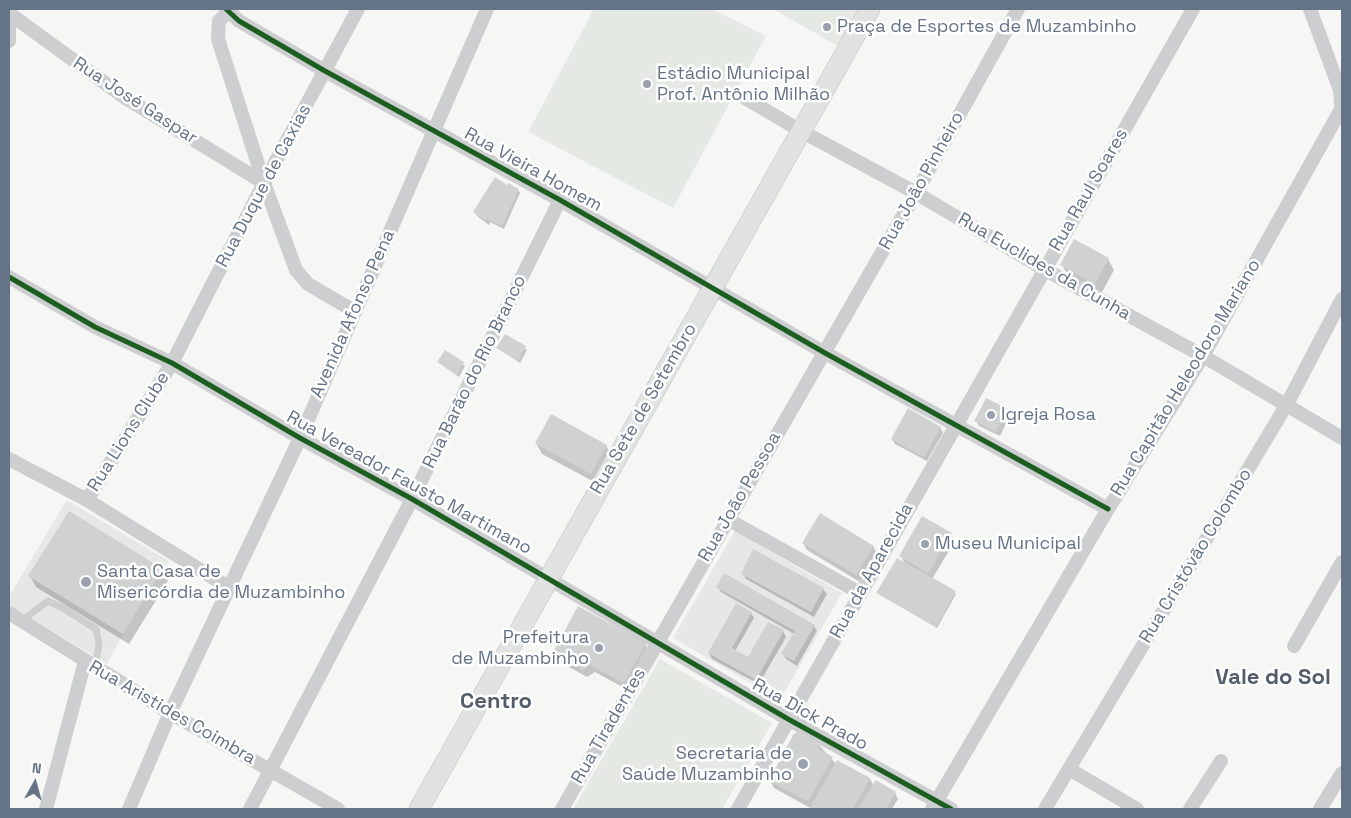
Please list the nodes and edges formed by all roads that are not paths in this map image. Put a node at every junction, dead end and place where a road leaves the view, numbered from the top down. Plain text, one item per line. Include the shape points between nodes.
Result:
1 (358, 9) edge
2 (487, 9) edge
3 (870, 9) edge
4 (1018, 9) edge
5 (1193, 9) edge
6 (1310, 9) edge
7 (228, 10) edge
8 (10, 11) edge
9 (9, 41) edge
10 (325, 72) junction
11 (745, 98) dead end
12 (1341, 105) edge
13 (433, 131) junction
14 (801, 131) junction
15 (264, 183) junction
16 (916, 193) junction
17 (560, 200) junction
18 (1044, 269) junction
19 (9, 278) edge
20 (713, 288) junction
21 (1342, 299) edge
22 (354, 311) junction
23 (825, 352) junction
24 (1203, 356) junction
25 (172, 363) junction
26 (1286, 404) junction
27 (956, 423) junction
28 (300, 438) junction
29 (1342, 438) edge
30 (9, 460) edge
31 (412, 499) junction
32 (87, 500) junction
33 (1108, 508) junction
34 (727, 519) junction
35 (1342, 562) edge
36 (548, 577) junction
37 (228, 587) junction
38 (860, 593) junction
39 (9, 613) edge
40 (21, 621) junction
41 (657, 643) junction
42 (1294, 646) dead end
43 (90, 665) junction
44 (170, 713) junction
45 (788, 719) junction
46 (1221, 761) dead end
47 (269, 770) junction
48 (1069, 770) junction
49 (1342, 773) edge
50 (934, 805) edge
51 (46, 809) edge
52 (129, 809) edge
53 (250, 809) edge
54 (338, 809) edge
55 (419, 809) edge
56 (562, 809) edge
57 (738, 809) edge
58 (952, 809) edge
59 (1045, 809) edge
60 (1137, 809) edge
61 (1190, 809) edge
62 (1320, 809) edge

1 - 10 street, Rua Duque de Caxias
2 - 13 street, Avenida Afonso Pena
3 - 14 main road, Rua Sete de Setembro
4 - 16 street, Rua João Pinheiro
5 - 18 street, Rua Raul Soares
6 - 12 street
7 - 10 street, Rua Vieira Homem
7 - 15 street via 219,21 218,38
8 - 9 street
8 - 15 street, Rua José Gaspar via 124,97
10 - 13 street, Rua Vieira Homem
10 - 15 street, Rua Duque de Caxias
11 - 14 street, Rua Euclides da Cunha
12 - 24 street, Rua Capitão Heleodoro Mariano
13 - 17 street, Rua Vieira Homem
13 - 22 street, Avenida Afonso Pena
14 - 16 street, Rua Euclides da Cunha
14 - 20 main road, Rua Sete de Setembro
15 - 22 street via 296,270 308,284
15 - 25 street, Rua Duque de Caxias
16 - 18 street, Rua Euclides da Cunha
16 - 23 street, Rua João Pinheiro
17 - 20 street, Rua Vieira Homem
17 - 31 street, Rua Barão do Rio Branco
18 - 24 street, Rua Euclides da Cunha
18 - 27 street, Rua Raul Soares
19 - 25 street, Rua Vereador Fausto Martimano via 95,327
20 - 23 street, Rua Vieira Homem
20 - 36 main road, Rua Sete de Setembro
21 - 26 street, Rua Cristóvão Colombo
22 - 28 street, Avenida Afonso Pena
23 - 27 street, Rua Vieira Homem
23 - 34 street, Rua João Pessoa
24 - 26 street, Rua Euclides da Cunha
24 - 33 street, Rua Capitão Heleodoro Mariano
25 - 28 street, Rua Vereador Fausto Martimano
25 - 32 street, Rua Lions Clube
26 - 29 street, Rua Euclides da Cunha
26 - 48 street, Rua Cristóvão Colombo
27 - 33 street, Rua Vieira Homem
27 - 38 street, Rua da Aparecida
28 - 31 street, Rua Vereador Fausto Martimano
28 - 37 street, Avenida Afonso Pena
30 - 32 street
31 - 36 street, Rua Vereador Fausto Martimano
31 - 47 street, Rua Barão do Rio Branco
32 - 37 street
33 - 50 street, Rua Capitão Heleodoro Mariano
34 - 38 street
34 - 41 street, Rua João Pessoa
35 - 42 street
36 - 41 street, Rua Vereador Fausto Martimano
36 - 55 main road, Rua Sete de Setembro
37 - 44 street, Avenida Afonso Pena
38 - 45 street, Rua da Aparecida
39 - 40 street, Rua Aristides Coimbra
40 - 43 street, Rua Aristides Coimbra
40 - 43 lane via 48,600 96,629 99,644
41 - 45 street, Rua Dick Prado
41 - 56 street, Rua Tiradentes
43 - 44 street, Rua Aristides Coimbra
43 - 51 street
44 - 47 street, Rua Aristides Coimbra
44 - 52 street, Avenida Afonso Pena
45 - 50 street, Rua Dick Prado
45 - 57 street, Rua da Aparecida
46 - 61 street
47 - 53 street, Rua Barão do Rio Branco
47 - 54 street, Rua Aristides Coimbra
48 - 59 street, Rua Cristóvão Colombo
48 - 60 street
49 - 62 street
50 - 58 street, Rua Dick Prado

